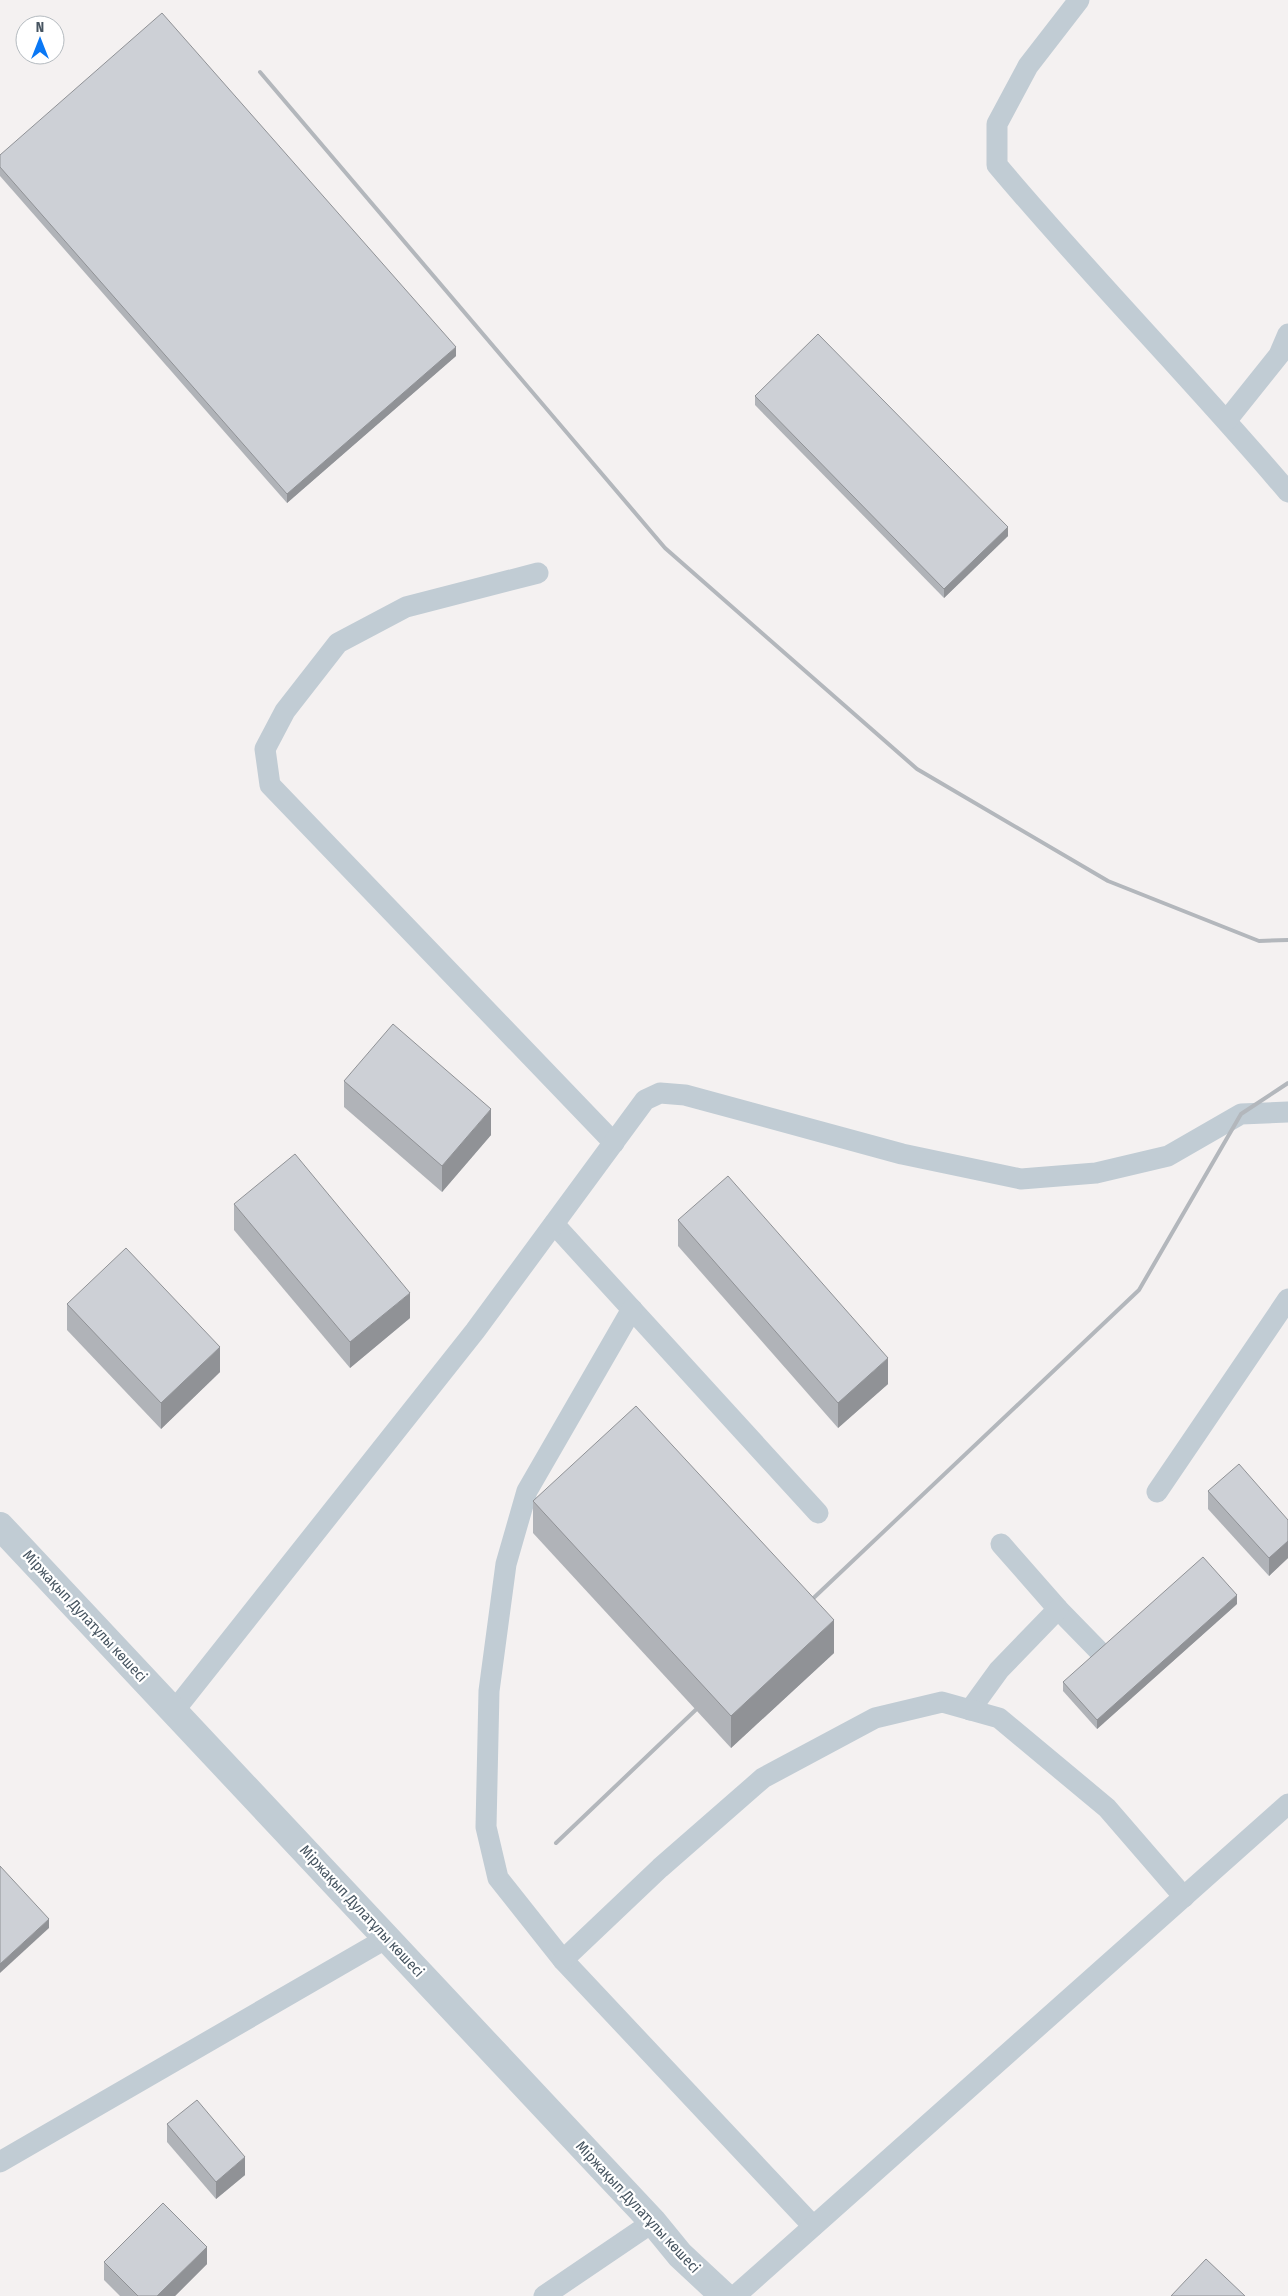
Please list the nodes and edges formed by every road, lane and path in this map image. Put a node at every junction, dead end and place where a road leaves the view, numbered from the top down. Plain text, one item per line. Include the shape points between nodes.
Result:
1 (1079, 0) edge
2 (1288, 334) edge
3 (1227, 420) junction
4 (1288, 492) edge
5 (538, 573) dead end
6 (1288, 1112) edge
7 (614, 1143) junction
8 (554, 1224) junction
9 (1288, 1299) edge
10 (632, 1309) junction
11 (1157, 1492) dead end
12 (818, 1513) dead end
13 (0, 1526) edge
14 (1002, 1544) dead end
15 (1058, 1609) junction
16 (1098, 1650) edge
17 (970, 1710) junction
18 (174, 1711) junction
19 (1288, 1804) edge
20 (1184, 1897) junction
21 (387, 1938) junction
22 (563, 1960) junction
23 (0, 2162) edge
24 (653, 2222) junction
25 (814, 2226) junction
26 (544, 2296) edge
27 (724, 2296) edge
28 (735, 2296) edge

1 - 3 lane via 1028,66 997,124 997,165 1045,222
2 - 3 lane via 1279,355
3 - 4 lane
5 - 7 lane via 406,607 338,643 285,711 265,749 270,785
6 - 7 lane via 1241,1114 1168,1156 1096,1173 1021,1179 902,1154 685,1095 660,1093 646,1100
7 - 8 lane
8 - 10 lane
8 - 18 lane via 475,1331
9 - 11 lane
10 - 12 lane
10 - 22 lane via 527,1491 506,1564 489,1691 486,1827 498,1878
13 - 18 street, Міржақып Дулатұлы көшесі
14 - 15 lane
15 - 16 lane
15 - 17 lane via 999,1670
17 - 20 lane via 999,1718 1107,1808
17 - 22 lane via 942,1702 875,1718 763,1778 660,1868
18 - 21 street, Міржақып Дулатұлы көшесі
19 - 20 lane
20 - 25 lane
21 - 23 lane
21 - 24 street, Міржақып Дулатұлы көшесі
22 - 25 lane
24 - 26 lane
24 - 27 street, Міржақып Дулатұлы көшесі via 680,2255
25 - 28 lane

